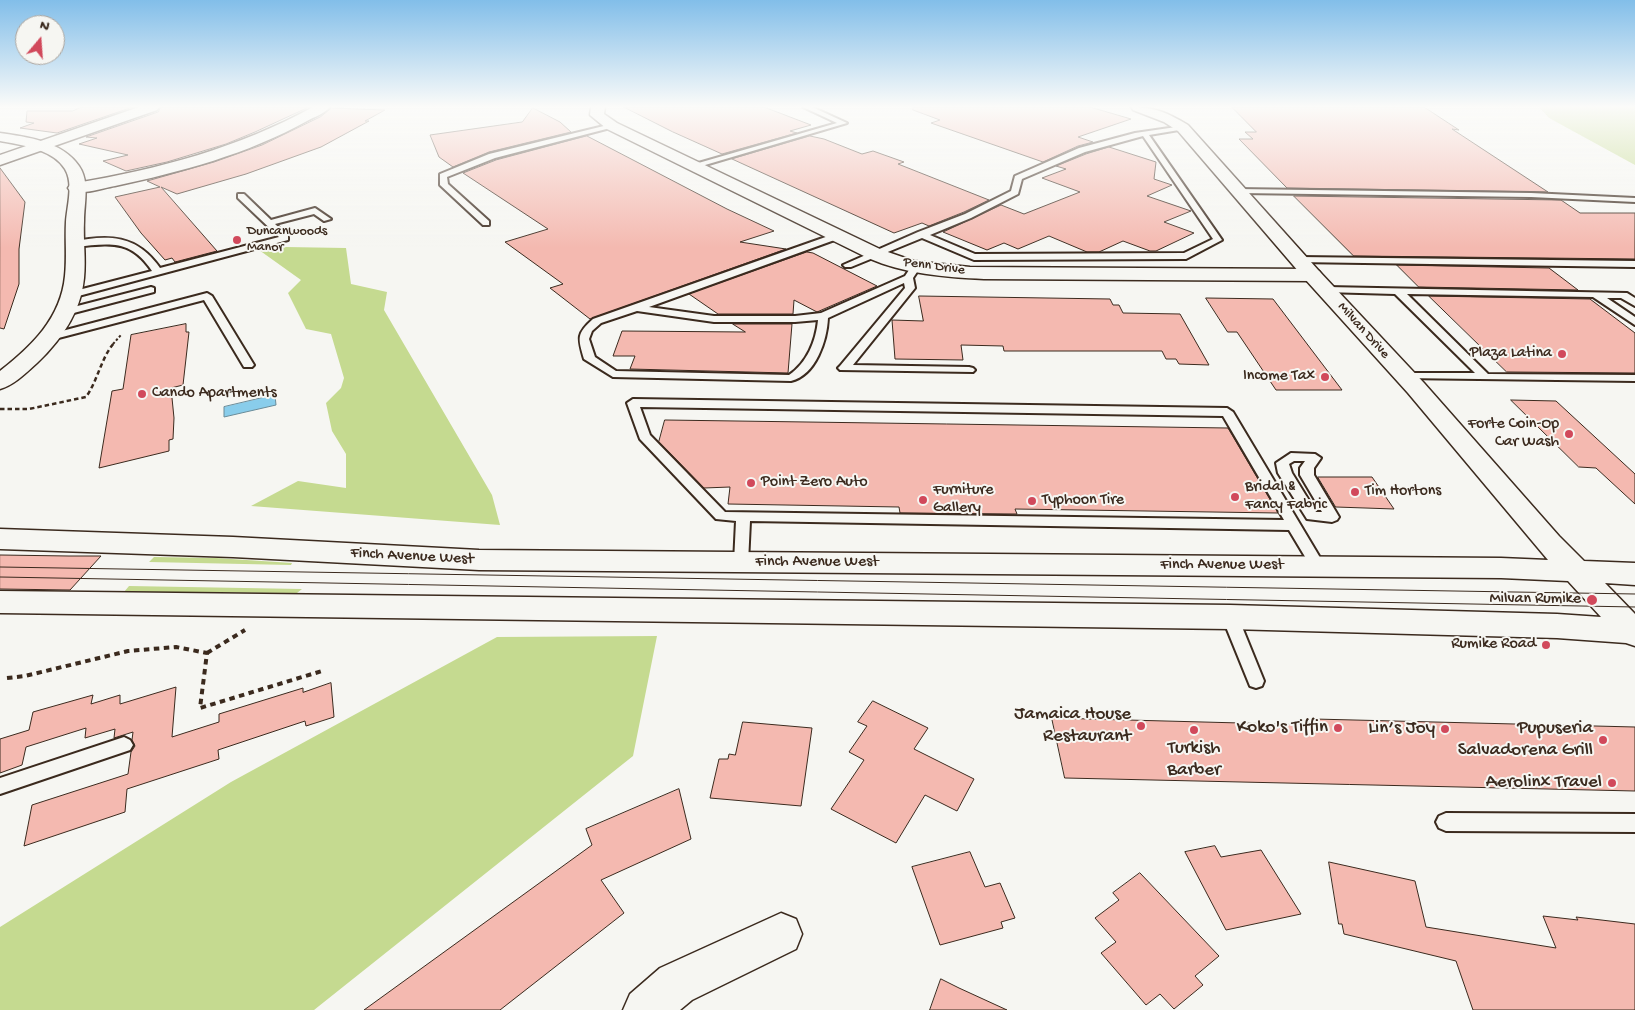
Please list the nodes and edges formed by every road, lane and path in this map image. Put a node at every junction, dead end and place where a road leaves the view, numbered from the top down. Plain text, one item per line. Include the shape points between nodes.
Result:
1 (16, 154) edge
2 (53, 154) edge
3 (220, 154) edge
4 (499, 154) edge
5 (668, 154) edge
6 (734, 154) edge
7 (1073, 154) edge
8 (1159, 154) edge
9 (1207, 154) edge
10 (0, 160) edge
11 (692, 166) junction
12 (76, 188) junction
13 (1240, 191) junction
14 (241, 196) dead end
15 (1635, 200) edge
16 (327, 220) dead end
17 (269, 223) junction
18 (486, 223) dead end
19 (921, 234) junction
20 (837, 236) junction
21 (74, 244) junction
22 (875, 254) junction
23 (1635, 264) edge
24 (848, 266) dead end
25 (158, 272) junction
26 (912, 272) junction
27 (1313, 275) junction
28 (151, 290) dead end
29 (1398, 291) junction
30 (1595, 294) junction
31 (1635, 303) edge
32 (68, 304) junction
33 (636, 308) junction
34 (823, 316) junction
35 (1635, 322) edge
36 (126, 330) dead end
37 (48, 338) junction
38 (248, 365) dead end
39 (969, 370) dead end
40 (1404, 376) junction
41 (1485, 377) junction
42 (1635, 378) edge
43 (0, 382) edge
44 (0, 409) edge
45 (743, 516) junction
46 (1332, 516) joint
47 (1292, 525) junction
48 (0, 539) edge
49 (741, 563) junction
50 (1318, 566) junction
51 (1576, 572) junction
52 (1635, 574) edge
53 (0, 602) edge
54 (1230, 617) junction
55 (246, 629) dead end
56 (1634, 633) edge
57 (207, 653) junction
58 (322, 671) dead end
59 (7, 678) dead end
60 (1256, 681) dead end
61 (124, 745) dead end
62 (0, 786) edge
63 (1446, 822) dead end
64 (1635, 823) edge
65 (781, 934) dead end
66 (646, 1010) edge

1 - 10 street
2 - 12 street via 73,168
3 - 12 street via 154,173
4 - 18 lane via 443,176 444,185
5 - 11 street, Penn Drive
6 - 11 lane
7 - 19 lane via 1018,178 1015,192 968,216
8 - 19 lane via 1218,240 1186,256 974,257
9 - 13 street, Milvan Drive
11 - 20 street, Penn Drive
12 - 21 street
13 - 15 lane via 1531,195
13 - 27 street, Milvan Drive
14 - 17 lane
16 - 17 lane via 315,211
17 - 25 lane via 285,238
19 - 22 lane
20 - 22 street, Penn Drive
20 - 33 lane
21 - 25 lane via 110,241 137,246
21 - 32 street
22 - 24 lane
22 - 26 street, Penn Drive
23 - 27 lane
25 - 32 lane
26 - 27 street, Penn Drive
26 - 34 lane
26 - 39 lane via 910,288 844,368
27 - 29 lane
27 - 40 street, Milvan Drive
28 - 32 lane
29 - 30 lane
29 - 41 lane
30 - 31 lane via 1623,295
30 - 35 lane
32 - 37 street
33 - 34 lane via 714,319
33 - 34 lane via 597,321 587,330 584,340 590,359 613,374 791,378 799,374 810,360 820,336
36 - 44 path via 107,352 95,384 86,396 29,409
37 - 38 lane via 207,296
37 - 43 street
40 - 41 lane
40 - 51 street, Milvan Drive
41 - 42 lane
45 - 47 lane
45 - 47 lane via 721,516 644,436 633,402 1227,412
45 - 49 lane
46 - 46 lane via 1307,475 1307,468 1315,458 1291,457 1282,463 1284,472 1312,516
47 - 50 lane
48 - 49 street, Finch Avenue West via 233,547 419,558
49 - 50 street, Finch Avenue West
50 - 51 street, Finch Avenue West
51 - 52 street, Finch Avenue West
51 - 56 street
53 - 54 street
54 - 56 street via 1557,626
54 - 60 lane
55 - 57 path
57 - 58 path via 200,708
57 - 59 path via 176,647 128,651
61 - 62 lane
63 - 64 lane
65 - 66 street via 676,984

